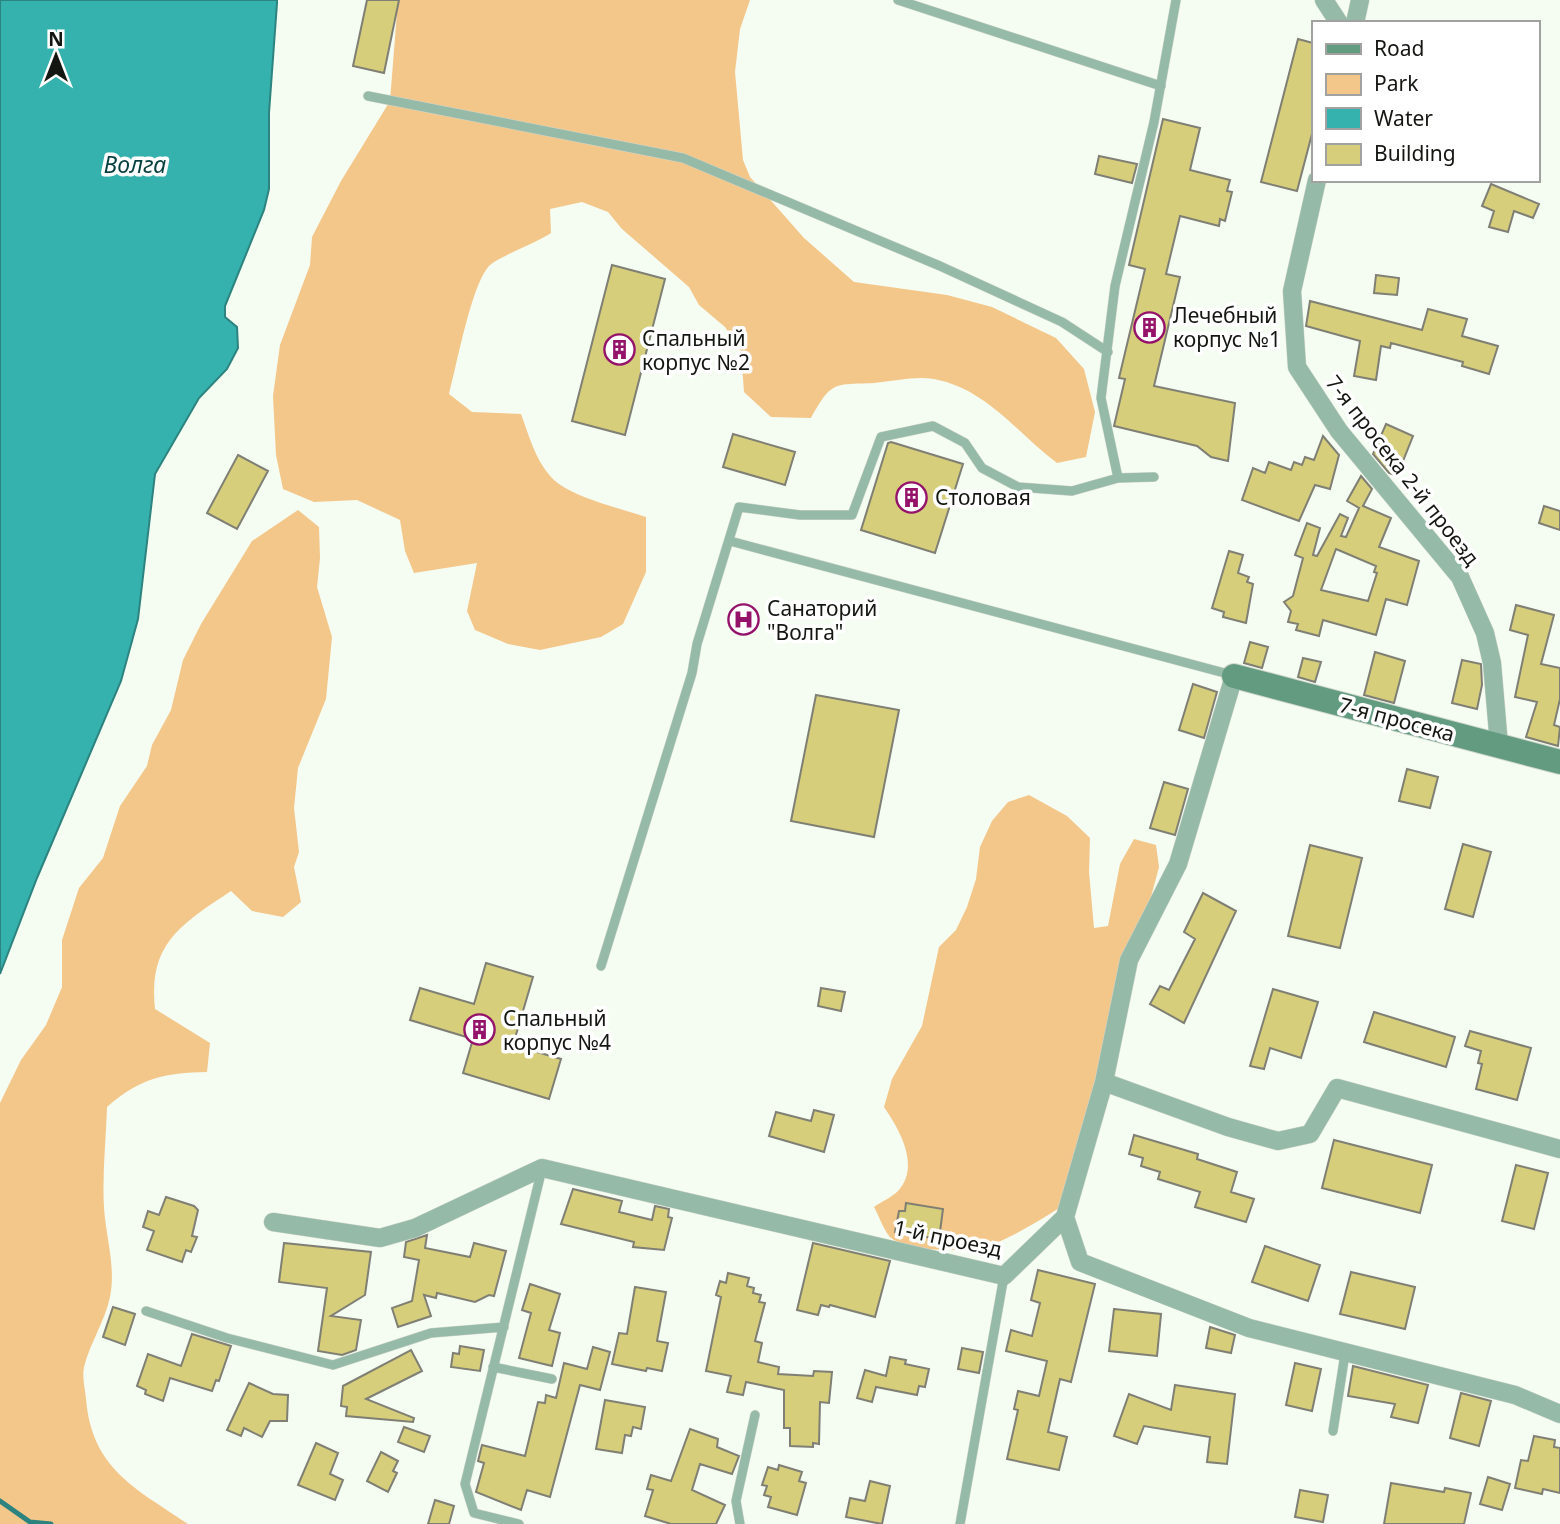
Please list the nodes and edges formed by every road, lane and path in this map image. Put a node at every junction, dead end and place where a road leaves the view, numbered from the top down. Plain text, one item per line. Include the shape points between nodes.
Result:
1 (898, 0) edge
2 (1176, 0) edge
3 (1324, 0) edge
4 (1360, 0) edge
5 (1338, 21) edge
6 (1355, 21) edge
7 (1161, 86) junction
8 (368, 96) dead end
9 (1317, 182) edge
10 (1108, 352) junction
11 (1154, 477) dead end
12 (1118, 478) junction
13 (730, 541) junction
14 (1234, 676) junction
15 (1499, 746) junction
16 (1560, 762) edge
17 (601, 966) dead end
18 (1104, 1082) junction
19 (1560, 1149) edge
20 (542, 1168) junction
21 (1065, 1217) junction
22 (273, 1222) dead end
23 (1004, 1276) junction
24 (146, 1311) dead end
25 (504, 1327) junction
26 (1345, 1354) junction
27 (493, 1367) junction
28 (552, 1379) dead end
29 (1560, 1414) edge
30 (755, 1415) dead end
31 (1333, 1431) dead end
32 (519, 1524) edge
33 (740, 1524) edge
34 (960, 1524) edge

1 - 7 lane
2 - 7 lane
3 - 5 street
4 - 6 street
7 - 10 lane via 1115,286
8 - 10 lane via 683,158 977,283 1062,322
9 - 15 street, 7-я просека 2-й проезд via 1292,291 1297,367 1339,431 1460,578 1485,633 1492,663
10 - 12 lane via 1101,398
11 - 12 lane
12 - 13 lane via 1072,491 1018,487 982,468 965,443 933,426 881,437 852,515 800,515 739,507
13 - 14 lane
13 - 17 lane
14 - 15 street, 7-я просека
14 - 18 street via 1178,864 1129,960
15 - 16 street, 7-я просека
18 - 19 street via 1278,1141 1310,1134 1337,1088
18 - 21 street
20 - 22 street via 415,1228 380,1238
20 - 23 street, 1-й проезд
20 - 25 lane
21 - 23 street, 1-й проезд
21 - 26 street via 1080,1262 1249,1328
23 - 34 lane
24 - 25 lane via 333,1365 431,1334
25 - 27 lane
26 - 29 street via 1515,1395
26 - 31 lane
27 - 28 lane
27 - 32 lane via 465,1484 474,1513
30 - 33 lane via 736,1500

